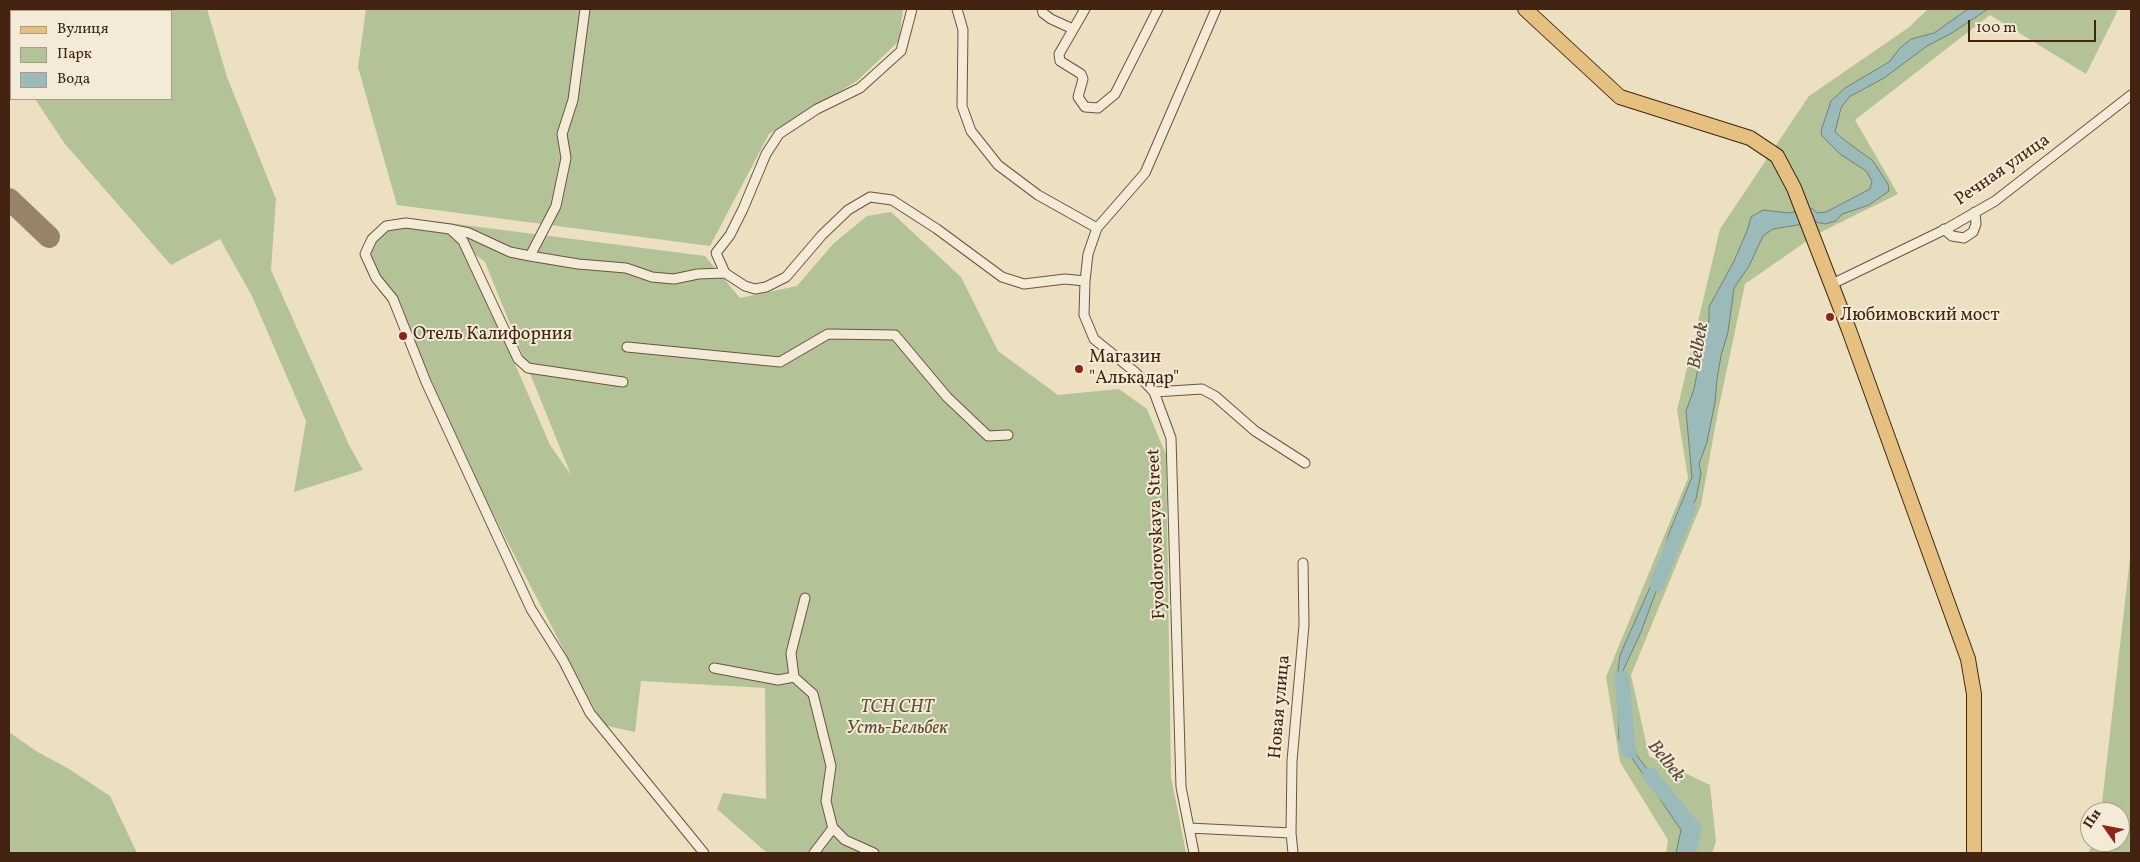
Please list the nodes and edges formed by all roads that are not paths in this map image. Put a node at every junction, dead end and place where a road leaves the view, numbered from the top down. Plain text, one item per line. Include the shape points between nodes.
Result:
1 (586, 9) edge
2 (912, 9) edge
3 (957, 9) edge
4 (1042, 9) edge
5 (1085, 9) edge
6 (1158, 9) edge
7 (1216, 9) edge
8 (1525, 9) edge
9 (1073, 29) junction
10 (2131, 95) edge
11 (1975, 212) junction
12 (1097, 228) junction
13 (450, 229) junction
14 (1944, 229) junction
15 (530, 256) junction
16 (725, 273) junction
17 (1085, 281) junction
18 (1830, 285) junction
19 (628, 346) dead end
20 (623, 382) dead end
21 (1154, 392) junction
22 (1008, 435) dead end
23 (1305, 463) dead end
24 (1303, 563) dead end
25 (805, 598) dead end
26 (714, 668) dead end
27 (794, 677) junction
28 (833, 828) junction
29 (1189, 828) junction
30 (1292, 833) junction
31 (704, 853) edge
32 (814, 853) edge
33 (874, 853) edge
34 (1194, 853) edge
35 (1293, 853) edge
36 (1974, 853) edge

1 - 15 street via 573,100 562,134 566,158 556,206
2 - 16 street via 901,51 860,88 817,109 779,134 766,154 730,235 716,253
3 - 12 street via 963,30 962,106 971,131 998,165 1038,195
4 - 9 street via 1051,19
5 - 9 street
6 - 9 street via 1115,94 1098,108 1085,107 1078,97 1083,78 1081,74 1060,61 1059,54
7 - 12 street, Fyodorovskaya Street via 1146,173
8 - 18 main road via 1620,97 1750,138 1777,156 1813,233
10 - 11 street, Речная улица via 1995,201
11 - 14 street, Речная улица
11 - 14 street via 1973,232 1964,238 1952,236
12 - 17 street, Fyodorovskaya Street via 1088,254
13 - 15 street via 469,233 510,252
13 - 20 street via 463,241 518,359 528,368
13 - 31 street via 406,223 386,226 372,239 365,254 376,278 394,299 426,382 531,609 590,712
14 - 18 street, Речная улица
15 - 16 street via 626,268 652,277 674,279
16 - 17 street via 744,286 766,288 786,277 848,210 870,197 892,200 1002,277 1024,284 1065,279
17 - 21 street, Fyodorovskaya Street via 1084,315 1094,339 1136,372
18 - 36 main road via 1968,658 1974,694
19 - 22 street via 780,362 828,334 895,335 947,397 988,436
21 - 23 street via 1202,389 1255,431
21 - 29 street, Fyodorovskaya Street via 1171,438 1181,787
24 - 30 street, Новая улица via 1304,624 1292,761
25 - 27 street via 791,653
26 - 27 street via 778,680
27 - 28 street via 813,694 830,766 826,801
28 - 32 street
28 - 33 street via 845,840
29 - 30 street
29 - 34 street, Fyodorovskaya Street
30 - 35 street, Новая улица

